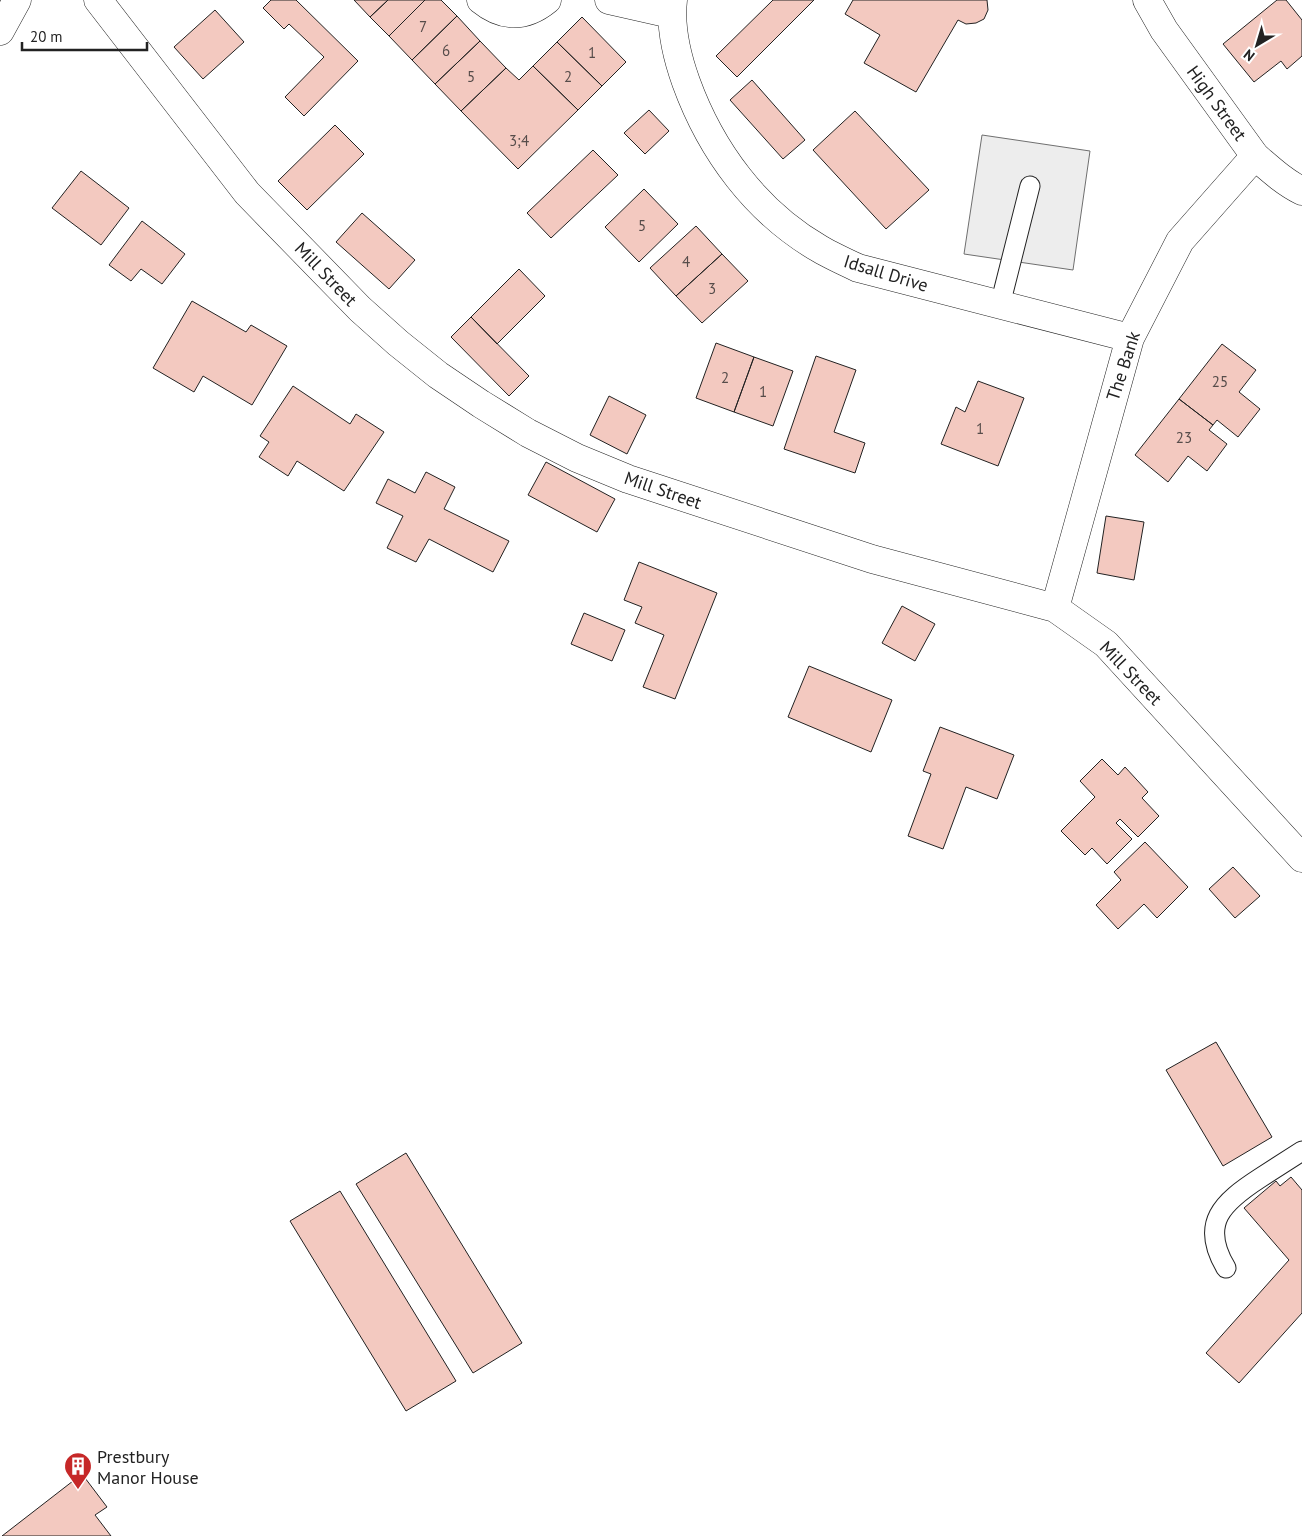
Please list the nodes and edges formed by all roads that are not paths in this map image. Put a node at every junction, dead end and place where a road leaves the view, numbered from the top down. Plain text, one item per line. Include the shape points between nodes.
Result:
1 (17, 0) edge
2 (98, 0) edge
3 (481, 0) edge
4 (547, 0) edge
5 (609, 0) edge
6 (1147, 0) edge
7 (672, 7) edge
8 (0, 31) edge
9 (1255, 156) junction
10 (1030, 186) dead end
11 (1302, 191) edge
12 (1000, 305) junction
13 (1130, 338) junction
14 (1055, 608) junction
15 (1302, 858) edge
16 (1302, 1151) edge
17 (1226, 1268) dead end

1 - 8 street
2 - 14 street, Mill Street via 247,194 360,309 438,375 480,404 577,458 628,479 872,559
3 - 4 street via 491,8 520,14
5 - 7 street
6 - 9 street, High Street via 1164,30
7 - 12 street, Idsall Drive via 675,44 682,72 705,128 727,164 785,225 820,249 858,268
9 - 11 street, High Street via 1291,186
9 - 13 street, The Bank via 1180,241
10 - 12 lane
12 - 13 street, Idsall Drive
13 - 14 street, The Bank
14 - 15 street, Mill Street via 1106,644
16 - 17 lane via 1238,1193 1219,1214 1215,1242

